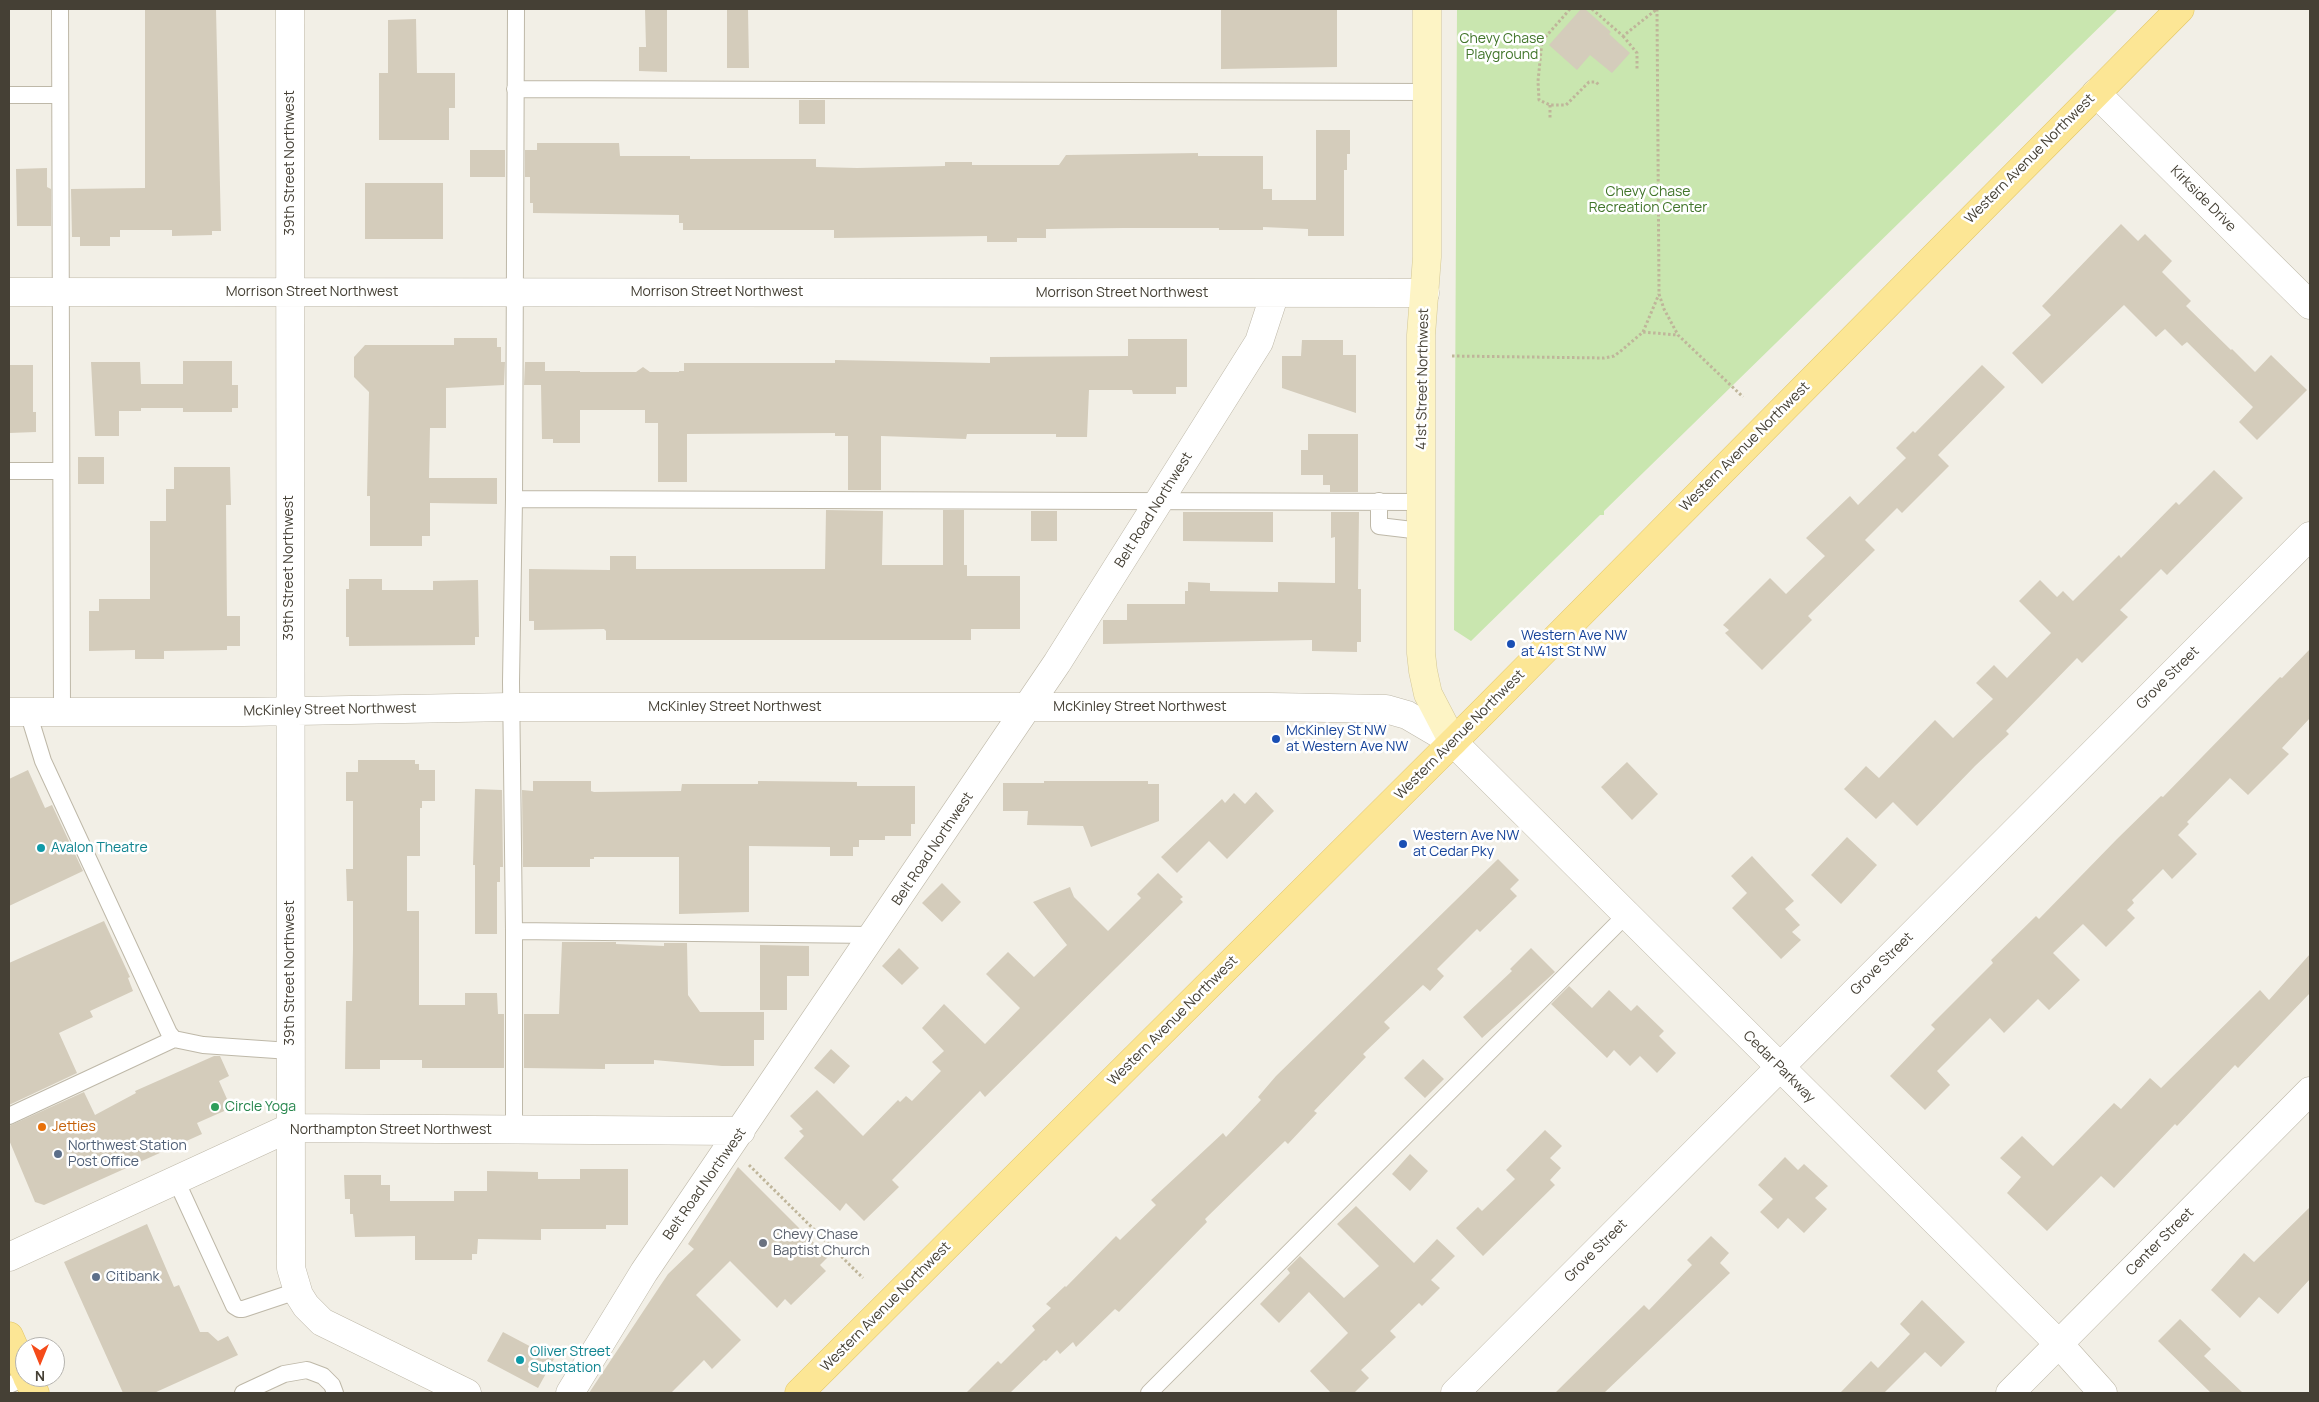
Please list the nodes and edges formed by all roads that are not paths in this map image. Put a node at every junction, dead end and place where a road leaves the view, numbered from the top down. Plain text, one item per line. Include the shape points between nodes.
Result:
1 (60, 9) edge
2 (290, 9) edge
3 (516, 9) edge
4 (1427, 9) edge
5 (2180, 9) edge
6 (515, 89) junction
7 (1427, 92) junction
8 (2096, 93) junction
9 (9, 95) edge
10 (60, 95) junction
11 (9, 292) edge
12 (60, 292) junction
13 (290, 292) junction
14 (515, 292) junction
15 (1275, 293) junction
16 (1424, 293) junction
17 (2310, 305) edge
18 (9, 471) edge
19 (60, 471) junction
20 (514, 499) junction
21 (1161, 500) junction
22 (1379, 501) junction
23 (1421, 502) junction
24 (1421, 531) junction
25 (2310, 536) edge
26 (511, 707) junction
27 (1028, 707) junction
28 (289, 711) junction
29 (19, 712) edge
30 (62, 712) junction
31 (1453, 742) junction
32 (1627, 914) junction
33 (514, 931) junction
34 (874, 935) junction
35 (174, 1039) junction
36 (290, 1051) junction
37 (1779, 1067) junction
38 (2310, 1091) edge
39 (9, 1116) edge
40 (289, 1128) junction
41 (514, 1130) junction
42 (736, 1139) junction
43 (176, 1180) junction
44 (9, 1257) edge
45 (297, 1291) junction
46 (9, 1336) edge
47 (2059, 1344) junction
48 (15, 1350) edge
49 (243, 1393) edge
50 (335, 1393) edge
51 (467, 1393) edge
52 (570, 1393) edge
53 (799, 1393) edge
54 (1149, 1393) edge
55 (1455, 1393) edge
56 (2010, 1393) edge
57 (2103, 1393) edge

1 - 10 lane
2 - 13 street, 39th Street Northwest
3 - 6 lane
4 - 7 main road, 41st Street Northwest
5 - 8 main road, Western Avenue Northwest
6 - 7 lane
6 - 14 lane
7 - 16 main road, 41st Street Northwest
8 - 17 street, Kirkside Drive
8 - 31 main road, Western Avenue Northwest
9 - 10 lane
10 - 12 lane
11 - 12 street, Morrison Street Northwest
12 - 13 street, Morrison Street Northwest
12 - 19 lane
13 - 14 street, Morrison Street Northwest
13 - 28 street, 39th Street Northwest
14 - 15 street, Morrison Street Northwest
14 - 20 lane
15 - 16 street, Morrison Street Northwest
15 - 21 street, Belt Road Northwest via 1259,342
16 - 23 main road, 41st Street Northwest
18 - 19 lane
19 - 30 lane
20 - 21 lane
20 - 26 lane
21 - 22 lane
21 - 27 street, Belt Road Northwest
22 - 23 lane
22 - 24 lane via 1379,526
23 - 24 main road, 41st Street Northwest
24 - 31 main road, 41st Street Northwest via 1423,671 1434,708
25 - 37 street, Grove Street
26 - 27 street, McKinley Street Northwest
26 - 28 street, McKinley Street Northwest
26 - 33 lane
27 - 31 street, McKinley Street Northwest via 1386,708 1406,715
27 - 34 street, Belt Road Northwest
28 - 30 street, McKinley Street Northwest
28 - 36 street, 39th Street Northwest
29 - 30 street, McKinley Street Northwest
29 - 35 lane
31 - 32 street, Cedar Parkway
31 - 53 main road, Western Avenue Northwest
32 - 37 street, Cedar Parkway
32 - 54 lane
33 - 34 lane
33 - 41 lane
34 - 42 street, Belt Road Northwest
35 - 36 lane via 203,1045
35 - 39 lane
36 - 40 street, 39th Street Northwest
37 - 47 street, Cedar Parkway
37 - 55 street, Grove Street
38 - 47 street, Center Street
40 - 41 street, Northampton Street Northwest
40 - 43 street, Northampton Street Northwest
40 - 45 street, 39th Street Northwest via 291,1268
41 - 42 street, Northampton Street Northwest
42 - 52 street, Belt Road Northwest via 644,1272
43 - 44 street, Northampton Street Northwest
43 - 45 lane via 234,1306 243,1309
45 - 51 street via 322,1322
46 - 48 main road
47 - 56 street, Center Street
47 - 57 street, Cedar Parkway
49 - 50 lane via 284,1374 307,1370 323,1376

